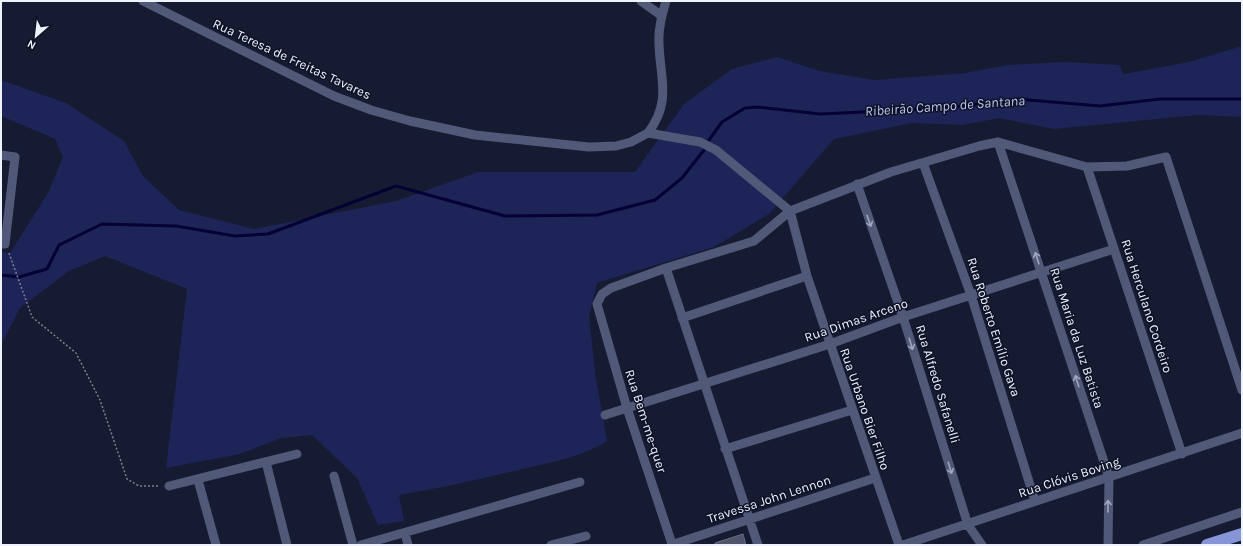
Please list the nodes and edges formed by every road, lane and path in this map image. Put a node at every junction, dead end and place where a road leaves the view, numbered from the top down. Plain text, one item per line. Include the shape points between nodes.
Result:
1 (143, 1) edge
2 (641, 1) edge
3 (666, 1) edge
4 (662, 16) junction
5 (648, 133) junction
6 (998, 142) junction
7 (1, 155) edge
8 (922, 163) junction
9 (1087, 167) junction
10 (856, 184) junction
11 (790, 210) junction
12 (3, 244) edge
13 (1114, 249) junction
14 (666, 268) junction
15 (1042, 273) junction
16 (807, 276) junction
17 (971, 295) junction
18 (903, 317) junction
19 (682, 318) junction
20 (830, 344) junction
21 (703, 383) junction
22 (1242, 390) edge
23 (627, 408) junction
24 (852, 410) junction
25 (605, 415) dead end
26 (1242, 434) edge
27 (725, 449) junction
28 (297, 454) dead end
29 (1182, 454) junction
30 (266, 462) junction
31 (334, 476) dead end
32 (1109, 477) junction
33 (875, 478) junction
34 (198, 480) junction
35 (580, 482) dead end
36 (169, 486) joint
37 (1035, 500) junction
38 (1242, 512) edge
39 (748, 520) junction
40 (968, 525) junction
41 (405, 533) junction
42 (586, 536) dead end
43 (1241, 536) edge
44 (216, 545) edge
45 (287, 545) edge
46 (353, 545) edge
47 (361, 545) edge
48 (408, 545) edge
49 (551, 545) edge
50 (672, 545) edge
51 (758, 545) edge
52 (899, 545) edge
53 (904, 545) edge
54 (982, 545) edge
55 (1108, 545) edge
56 (1143, 545) edge
57 (1207, 545) edge

1 - 5 street, Rua Teresa de Freitas Tavares via 334,96 410,121 475,135 589,147 616,146
2 - 4 street
3 - 4 street
4 - 5 street via 659,44 662,106 660,115
5 - 11 street via 710,145
6 - 8 street
6 - 9 street
15 -> 6 street, Rua Maria da Luz Batista
7 - 12 street via 15,157
8 - 10 street
8 - 17 street, Rua Roberto Emílio Gava
9 - 13 street, Rua Herculano Cordeiro
9 - 22 street via 1127,166 1166,157
10 - 11 street
10 -> 18 street, Rua Alfredo Safanelli
11 - 14 street via 754,241
11 - 16 street, Rua Urbano Bier Filho
12 - 36 path via 32,317 76,353 100,400 127,479 139,486
13 - 15 street, Rua Dimas Arceno
13 - 29 street, Rua Herculano Cordeiro
14 - 19 street
14 - 23 street, Rua Bem-me-quer via 611,288 602,294 597,304
15 - 17 street, Rua Dimas Arceno
32 -> 15 street, Rua Maria da Luz Batista
16 - 19 street
16 - 20 street, Rua Urbano Bier Filho
17 - 18 street, Rua Dimas Arceno
17 - 37 street, Rua Roberto Emílio Gava
18 - 20 street, Rua Dimas Arceno
18 -> 40 street, Rua Alfredo Safanelli
19 - 21 street
20 - 21 street, Rua Dimas Arceno
20 - 24 street, Rua Urbano Bier Filho
21 - 23 street, Rua Dimas Arceno
21 - 27 street
23 - 25 street, Rua Dimas Arceno
23 - 50 street, Rua Bem-me-quer
24 - 27 street
24 - 33 street, Rua Urbano Bier Filho
26 - 29 street, Rua Clóvis Boving
27 - 39 street
28 - 30 street
29 - 32 street, Rua Clóvis Boving
30 - 34 street
30 - 45 street
31 - 46 street
32 - 37 street, Rua Clóvis Boving
55 -> 32 street, Rua Maria da Luz Batista
33 - 39 street, Travessa John Lennon
33 - 52 street, Rua Urbano Bier Filho
34 - 36 street
34 - 44 street
35 - 41 street
37 - 40 street, Rua Clóvis Boving
38 - 56 street
39 - 50 street, Travessa John Lennon
39 - 51 street
40 - 53 street, Rua Clóvis Boving
40 - 54 street, Rua Alfredo Safanelli
41 - 47 street
41 - 48 street
42 - 49 street
43 - 57 main road

